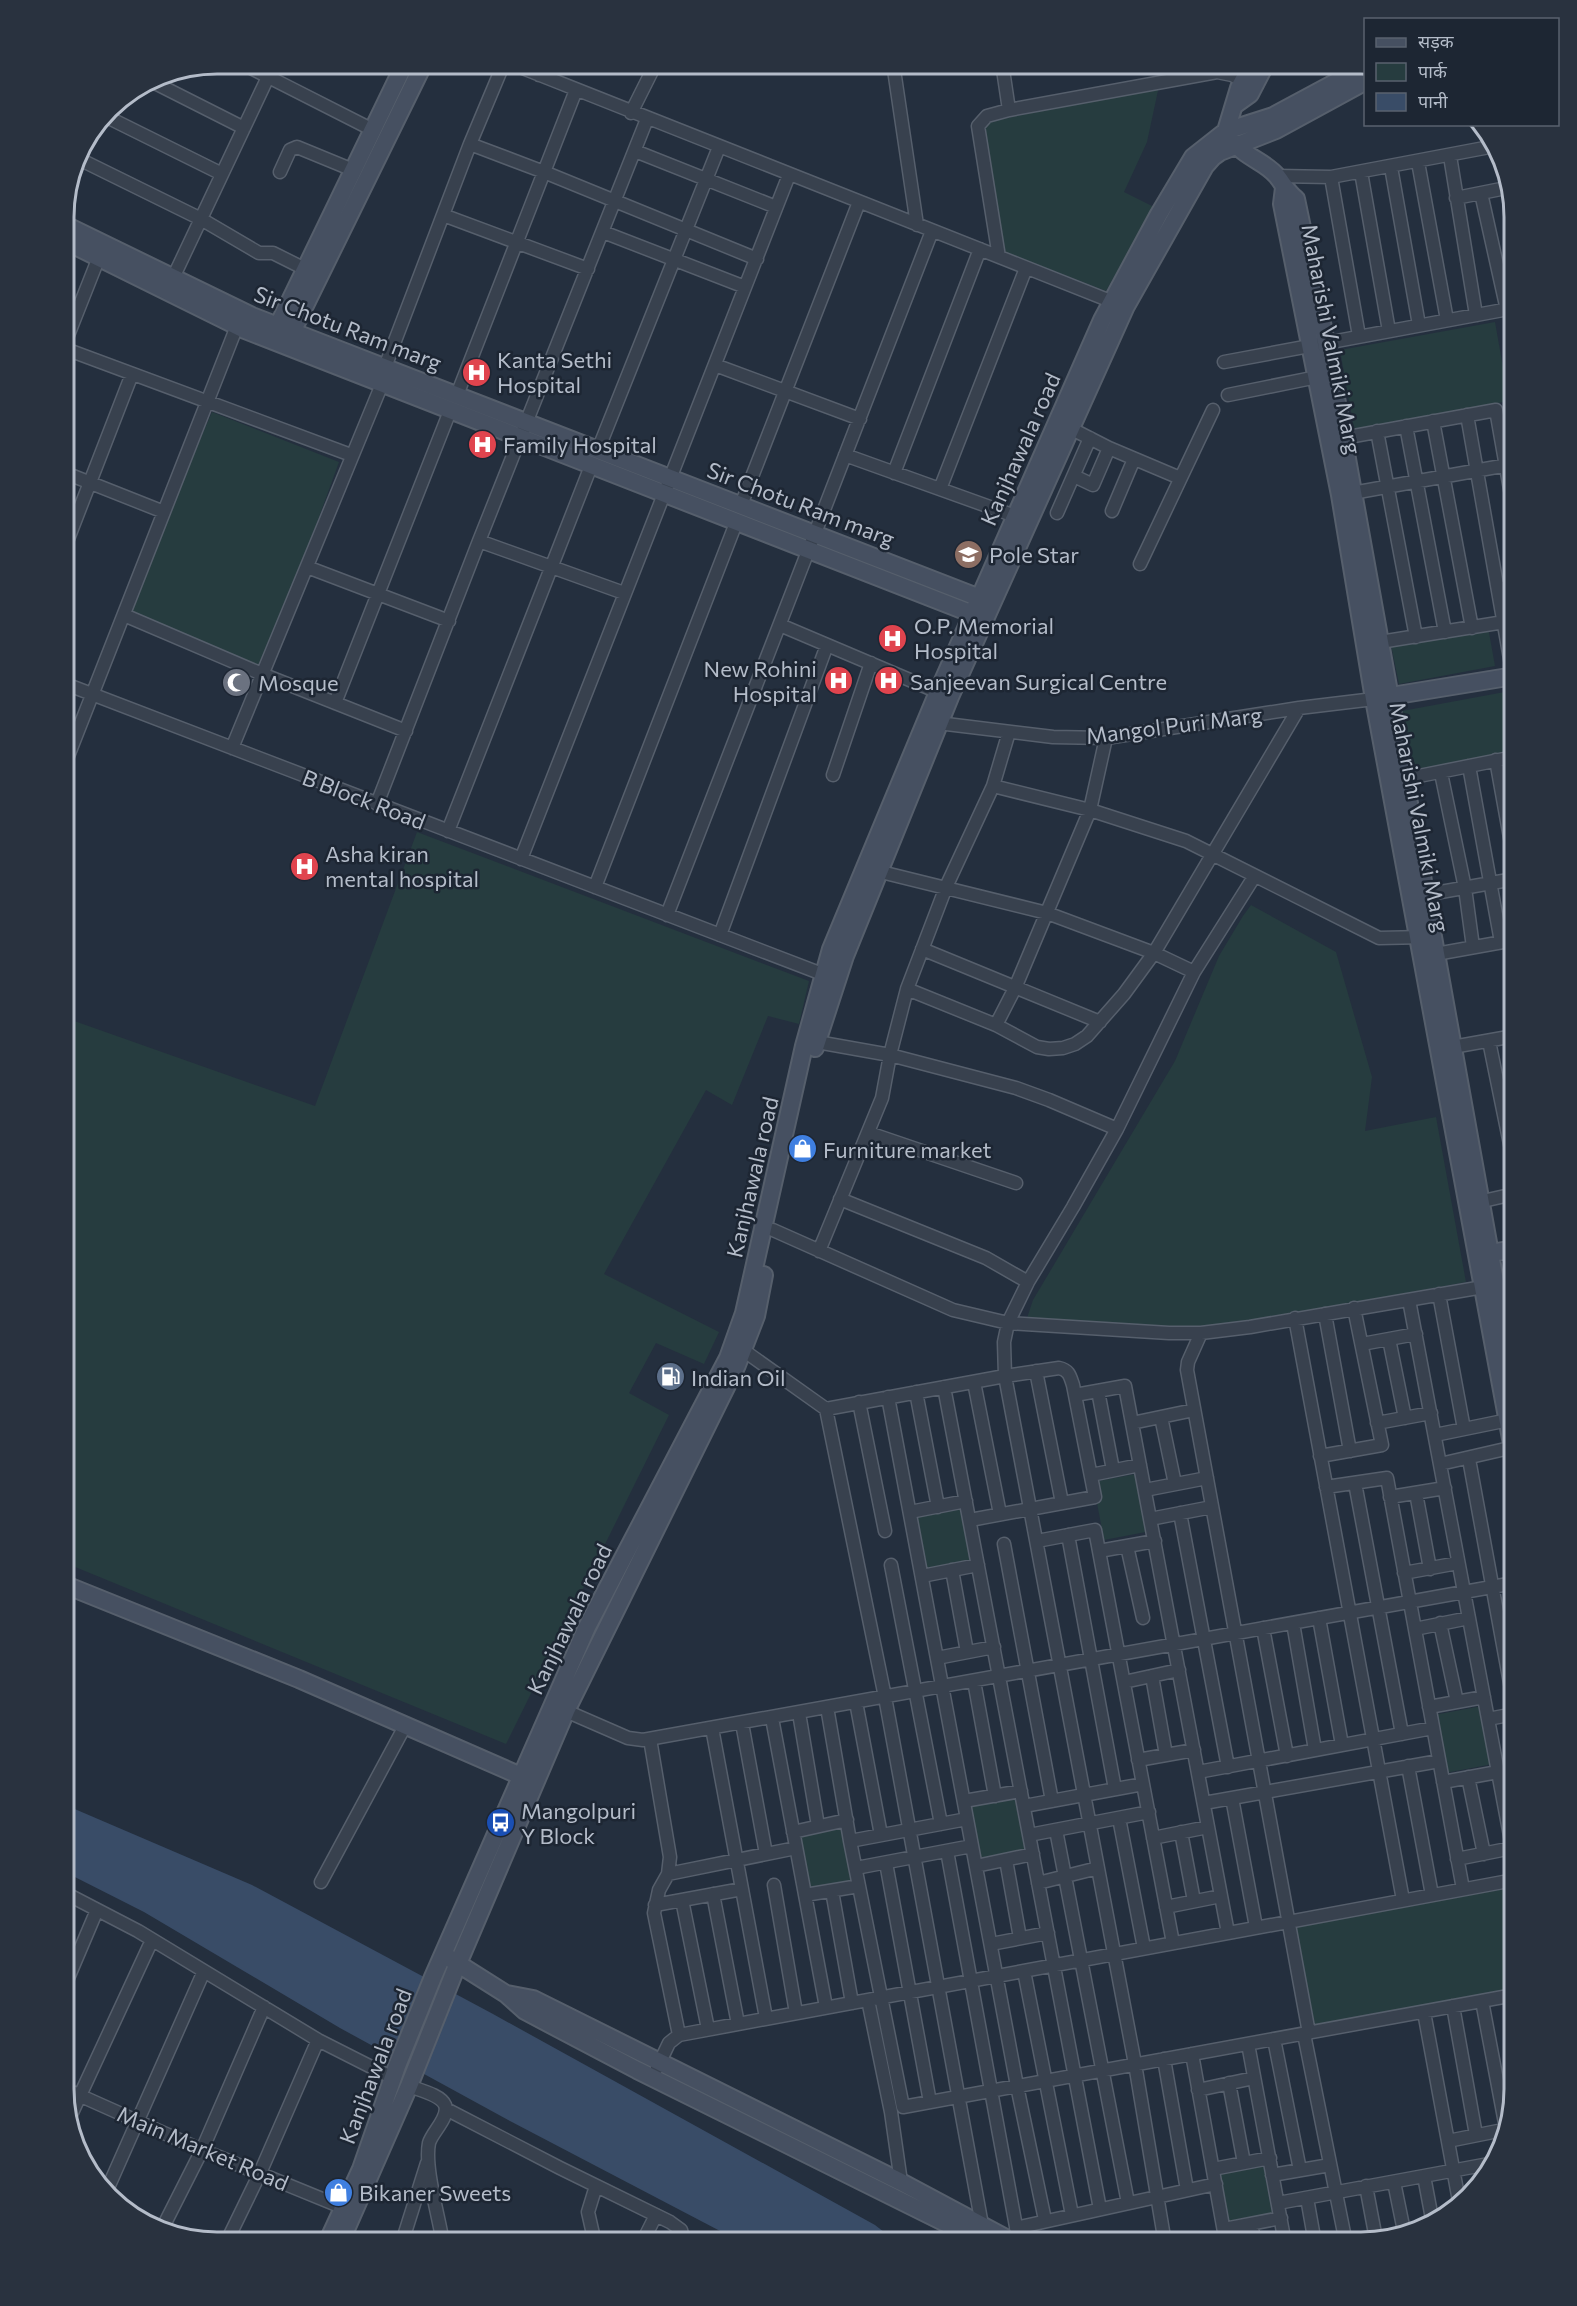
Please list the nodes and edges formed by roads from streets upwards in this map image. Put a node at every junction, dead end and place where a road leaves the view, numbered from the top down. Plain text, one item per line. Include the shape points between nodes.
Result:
1 (262, 74) edge
2 (400, 74) edge
3 (418, 74) edge
4 (499, 74) edge
5 (550, 74) edge
6 (650, 74) edge
7 (895, 74) edge
8 (1004, 74) edge
9 (1205, 74) edge
10 (1350, 74) edge
11 (268, 77) junction
12 (1240, 77) edge
13 (1364, 82) edge
14 (160, 85) edge
15 (576, 90) junction
16 (1009, 110) junction
17 (631, 112) junction
18 (112, 119) edge
19 (647, 119) junction
20 (244, 128) junction
21 (373, 130) junction
22 (1226, 131) junction
23 (470, 144) junction
24 (1236, 146) junction
25 (719, 147) junction
26 (1486, 148) edge
27 (635, 151) junction
28 (1450, 156) junction
29 (84, 162) edge
30 (1418, 162) junction
31 (1391, 167) junction
32 (353, 170) junction
33 (280, 172) dead end
34 (544, 172) junction
35 (1361, 172) junction
36 (222, 174) junction
37 (789, 175) junction
38 (1331, 177) junction
39 (706, 180) junction
40 (1280, 182) junction
41 (1501, 189) edge
42 (1481, 193) junction
43 (1456, 198) junction
44 (615, 201) junction
45 (860, 202) junction
46 (776, 207) junction
47 (443, 215) junction
48 (201, 219) junction
49 (917, 225) junction
50 (74, 229) edge
51 (686, 231) junction
52 (932, 231) junction
53 (603, 232) junction
54 (516, 242) junction
55 (74, 245) edge
56 (980, 249) junction
57 (99, 257) junction
58 (999, 257) junction
59 (757, 259) junction
60 (674, 260) junction
61 (1026, 268) junction
62 (305, 269) junction
63 (588, 269) junction
64 (173, 278) junction
65 (1504, 285) edge
66 (746, 287) junction
67 (1113, 302) junction
68 (1504, 310) edge
69 (1476, 315) junction
70 (74, 320) edge
71 (1447, 320) junction
72 (1419, 325) junction
73 (237, 326) junction
74 (1389, 331) junction
75 (282, 336) junction
76 (1359, 336) junction
77 (1318, 344) junction
78 (74, 352) edge
79 (1224, 362) dead end
80 (716, 365) junction
81 (132, 374) junction
82 (383, 375) junction
83 (1317, 377) junction
84 (786, 391) junction
85 (457, 395) junction
86 (1228, 395) dead end
87 (207, 402) junction
88 (1329, 403) junction
89 (1213, 410) dead end
90 (450, 411) junction
91 (1467, 415) junction
92 (860, 418) junction
93 (1433, 421) junction
94 (528, 422) junction
95 (1064, 425) junction
96 (1406, 426) junction
97 (1377, 431) junction
98 (1090, 438) junction
99 (1343, 438) junction
100 (521, 439) junction
101 (1504, 441) edge
102 (1109, 448) junction
103 (598, 450) junction
104 (351, 455) junction
105 (846, 455) junction
106 (1134, 459) junction
107 (1504, 465) edge
108 (591, 466) junction
109 (1478, 470) junction
110 (894, 473) junction
111 (74, 476) edge
112 (1074, 476) junction
113 (1445, 476) junction
114 (670, 477) junction
115 (1180, 478) junction
116 (1418, 481) junction
117 (91, 483) junction
118 (1389, 486) junction
119 (940, 489) junction
120 (663, 494) junction
121 (1347, 494) junction
122 (741, 505) junction
123 (1112, 511) dead end
124 (164, 512) junction
125 (1057, 513) dead end
126 (1015, 516) junction
127 (736, 523) junction
128 (74, 525) edge
129 (815, 534) junction
130 (479, 541) junction
131 (808, 551) junction
132 (1140, 564) dead end
133 (307, 567) junction
134 (552, 567) junction
135 (1504, 588) edge
136 (1498, 589) junction
137 (624, 593) junction
138 (378, 594) junction
139 (982, 608) junction
140 (124, 615) junction
141 (449, 621) junction
142 (1504, 622) joint
143 (780, 625) junction
144 (1472, 628) junction
145 (1445, 632) junction
146 (1416, 637) junction
147 (1372, 643) junction
148 (827, 645) junction
149 (871, 663) junction
150 (262, 674) junction
151 (1504, 677) edge
152 (74, 687) edge
153 (938, 692) junction
154 (93, 695) junction
155 (1382, 698) junction
156 (335, 703) junction
157 (1299, 708) junction
158 (938, 723) junction
159 (406, 730) junction
160 (1009, 732) junction
161 (1106, 738) junction
162 (74, 743) edge
163 (232, 748) junction
164 (1504, 759) edge
165 (1496, 760) junction
166 (1469, 766) junction
167 (1441, 773) junction
168 (832, 775) dead end
169 (1404, 779) junction
170 (993, 786) junction
171 (377, 804) junction
172 (1504, 804) edge
173 (1090, 810) junction
174 (448, 831) junction
175 (1212, 855) junction
176 (521, 859) junction
177 (872, 870) junction
178 (1254, 877) junction
179 (1504, 881) edge
180 (1490, 883) junction
181 (595, 887) junction
182 (946, 887) junction
183 (1465, 888) junction
184 (1418, 896) junction
185 (1047, 913) junction
186 (667, 915) junction
187 (1504, 928) edge
188 (720, 935) junction
189 (1426, 936) junction
190 (1504, 942) edge
191 (1473, 947) junction
192 (922, 949) junction
193 (1154, 953) junction
194 (1436, 954) junction
195 (1194, 972) junction
196 (831, 977) junction
197 (1014, 988) junction
198 (907, 989) junction
199 (1100, 1022) junction
200 (996, 1025) junction
201 (1504, 1038) edge
202 (1490, 1041) junction
203 (817, 1042) junction
204 (1446, 1048) junction
205 (890, 1054) junction
206 (1504, 1113) edge
207 (1117, 1129) junction
208 (868, 1133) junction
209 (1016, 1183) dead end
210 (1504, 1196) edge
211 (840, 1199) junction
212 (1474, 1203) junction
213 (773, 1230) junction
214 (819, 1251) junction
215 (1504, 1251) edge
216 (1483, 1255) junction
217 (1028, 1282) junction
218 (1489, 1286) junction
219 (1439, 1294) junction
220 (1409, 1300) junction
221 (1354, 1308) junction
222 (1325, 1314) junction
223 (1295, 1318) junction
224 (1008, 1323) junction
225 (1504, 1330) edge
226 (1201, 1333) junction
227 (1416, 1334) junction
228 (1389, 1339) junction
229 (1362, 1344) junction
230 (743, 1350) junction
231 (1036, 1371) junction
232 (1005, 1376) junction
233 (1504, 1377) edge
234 (974, 1382) junction
235 (944, 1387) junction
236 (1098, 1391) junction
237 (916, 1392) junction
238 (1075, 1395) junction
239 (888, 1397) junction
240 (859, 1402) junction
241 (826, 1408) junction
242 (1194, 1410) junction
243 (1431, 1413) junction
244 (1161, 1417) junction
245 (1405, 1418) junction
246 (1504, 1420) edge
247 (1132, 1423) junction
248 (1377, 1423) junction
249 (699, 1426) junction
250 (1464, 1429) junction
251 (1435, 1435) junction
252 (1350, 1451) junction
253 (1504, 1452) edge
254 (1320, 1456) junction
255 (1469, 1459) junction
256 (1440, 1464) junction
257 (1140, 1465) junction
258 (1113, 1470) junction
259 (1091, 1475) junction
260 (1207, 1478) junction
261 (1355, 1483) junction
262 (1175, 1484) junction
263 (1326, 1487) junction
264 (1444, 1488) junction
265 (1145, 1490) junction
266 (1416, 1492) junction
267 (1390, 1497) junction
268 (966, 1501) junction
269 (1062, 1503) junction
270 (938, 1507) junction
271 (1212, 1507) junction
272 (1031, 1509) junction
273 (910, 1512) junction
274 (1000, 1514) junction
275 (1180, 1514) junction
276 (1150, 1519) junction
277 (970, 1520) junction
278 (885, 1531) dead end
279 (1068, 1535) junction
280 (1155, 1540) junction
281 (1037, 1541) junction
282 (1004, 1544) dead end
283 (1127, 1546) junction
284 (1099, 1551) junction
285 (1458, 1563) junction
286 (891, 1565) dead end
287 (978, 1565) junction
288 (1430, 1569) junction
289 (952, 1570) junction
290 (1404, 1573) junction
291 (922, 1576) junction
292 (1504, 1584) edge
293 (1491, 1587) junction
294 (73, 1588) edge
295 (1464, 1592) junction
296 (1410, 1602) junction
297 (1379, 1607) junction
298 (1349, 1613) junction
299 (1143, 1618) dead end
300 (1320, 1618) junction
301 (1468, 1618) junction
302 (1293, 1623) junction
303 (1440, 1623) junction
304 (1263, 1628) junction
305 (1415, 1629) junction
306 (1236, 1633) junction
307 (1204, 1639) junction
308 (1174, 1644) junction
309 (994, 1647) junction
310 (967, 1653) junction
311 (1119, 1654) junction
312 (1504, 1654) edge
313 (937, 1658) junction
314 (1091, 1659) junction
315 (1060, 1665) junction
316 (1179, 1670) junction
317 (1028, 1671) junction
318 (999, 1676) junction
319 (1152, 1676) junction
320 (974, 1681) junction
321 (1124, 1682) junction
322 (942, 1687) junction
323 (915, 1692) junction
324 (885, 1697) junction
325 (1484, 1697) junction
326 (856, 1702) junction
327 (1457, 1702) junction
328 (827, 1707) junction
329 (1429, 1707) junction
330 (566, 1711) junction
331 (799, 1713) junction
332 (1504, 1716) edge
333 (772, 1718) junction
334 (1488, 1719) junction
335 (742, 1723) junction
336 (405, 1726) junction
337 (712, 1728) junction
338 (1433, 1728) junction
339 (1402, 1734) junction
340 (650, 1739) junction
341 (1373, 1740) junction
342 (1342, 1745) junction
343 (1194, 1750) junction
344 (1315, 1750) junction
345 (1166, 1755) junction
346 (1287, 1756) junction
347 (1138, 1760) junction
348 (1259, 1761) junction
349 (1439, 1761) junction
350 (1408, 1766) junction
351 (1228, 1767) junction
352 (1198, 1772) junction
353 (1379, 1772) junction
354 (1498, 1772) junction
355 (1468, 1777) junction
356 (529, 1779) junction
357 (1443, 1782) junction
358 (1143, 1784) junction
359 (1115, 1789) junction
360 (1021, 1791) junction
361 (1265, 1792) junction
362 (1084, 1795) junction
363 (995, 1796) junction
364 (1232, 1798) junction
365 (964, 1801) junction
366 (1052, 1801) junction
367 (1204, 1803) junction
368 (1504, 1804) edge
369 (1024, 1806) junction
370 (1149, 1812) junction
371 (1119, 1818) junction
372 (967, 1819) junction
373 (846, 1820) junction
374 (941, 1824) junction
375 (1090, 1824) junction
376 (818, 1826) junction
377 (1208, 1827) junction
378 (909, 1830) junction
379 (1056, 1830) junction
380 (793, 1832) junction
381 (1181, 1832) junction
382 (881, 1835) junction
383 (1029, 1835) junction
384 (1154, 1838) junction
385 (850, 1841) junction
386 (972, 1846) junction
387 (796, 1848) junction
388 (947, 1851) junction
389 (1504, 1853) edge
390 (766, 1854) junction
391 (1033, 1854) junction
392 (1484, 1854) junction
393 (914, 1857) junction
394 (1457, 1859) junction
395 (736, 1860) junction
396 (1006, 1860) junction
397 (886, 1863) junction
398 (976, 1866) junction
399 (856, 1868) junction
400 (1098, 1868) junction
401 (668, 1874) junction
402 (1064, 1876) junction
403 (321, 1882) dead end
404 (1504, 1882) edge
405 (1038, 1883) junction
406 (774, 1885) dead end
407 (859, 1886) junction
408 (741, 1889) junction
409 (1463, 1889) junction
410 (831, 1891) junction
411 (713, 1894) junction
412 (1432, 1895) junction
413 (805, 1896) junction
414 (1221, 1896) junction
415 (73, 1897) edge
416 (682, 1900) junction
417 (1403, 1900) junction
418 (1194, 1901) junction
419 (655, 1905) junction
420 (1166, 1906) junction
421 (97, 1910) junction
422 (1288, 1922) junction
423 (1256, 1927) junction
424 (1048, 1933) junction
425 (1228, 1933) junction
426 (1020, 1938) junction
427 (152, 1940) junction
428 (1173, 1943) junction
429 (991, 1944) junction
430 (1144, 1948) junction
431 (1114, 1954) junction
432 (451, 1959) junction
433 (1081, 1960) junction
434 (1054, 1965) junction
435 (73, 1966) edge
436 (204, 1971) junction
437 (1024, 1971) junction
438 (997, 1976) junction
439 (970, 1981) junction
440 (939, 1987) junction
441 (910, 1992) junction
442 (881, 1997) junction
443 (1504, 1997) edge
444 (868, 2000) junction
445 (1482, 2001) junction
446 (852, 2003) junction
447 (1453, 2006) junction
448 (264, 2007) junction
449 (826, 2007) junction
450 (1424, 2012) junction
451 (796, 2013) junction
452 (766, 2018) junction
453 (738, 2024) junction
454 (708, 2029) junction
455 (1307, 2033) junction
456 (679, 2035) junction
457 (1274, 2039) junction
458 (318, 2040) junction
459 (1248, 2044) junction
460 (1192, 2054) junction
461 (1164, 2059) junction
462 (1136, 2064) junction
463 (656, 2070) junction
464 (1101, 2071) junction
465 (395, 2072) junction
466 (1075, 2076) junction
467 (1254, 2078) junction
468 (411, 2081) junction
469 (1045, 2081) junction
470 (1229, 2084) junction
471 (1017, 2086) junction
472 (1198, 2090) junction
473 (989, 2091) junction
474 (73, 2092) edge
475 (80, 2095) junction
476 (960, 2097) junction
477 (930, 2102) junction
478 (1502, 2104) edge
479 (75, 2106) edge
480 (446, 2109) junction
481 (138, 2120) junction
482 (1498, 2131) edge
483 (1476, 2135) junction
484 (1448, 2141) junction
485 (809, 2146) junction
486 (202, 2150) junction
487 (429, 2156) junction
488 (1269, 2158) junction
489 (1244, 2163) junction
490 (1330, 2165) junction
491 (1213, 2169) junction
492 (1479, 2169) edge
493 (1300, 2170) junction
494 (1453, 2171) junction
495 (260, 2173) junction
496 (1272, 2175) junction
497 (1424, 2176) junction
498 (901, 2182) junction
499 (1394, 2182) junction
500 (1216, 2184) junction
501 (109, 2185) edge
502 (596, 2186) junction
503 (1366, 2187) junction
504 (1187, 2190) junction
505 (1336, 2192) junction
506 (1458, 2195) edge
507 (1158, 2196) junction
508 (1307, 2198) junction
509 (1278, 2203) junction
510 (1128, 2204) junction
511 (1100, 2209) junction
512 (348, 2210) junction
513 (940, 2212) junction
514 (1431, 2214) edge
515 (656, 2215) junction
516 (1072, 2215) junction
517 (1281, 2218) junction
518 (1045, 2220) junction
519 (165, 2223) edge
520 (1251, 2224) junction
521 (982, 2225) junction
522 (1403, 2226) edge
523 (1224, 2229) junction
524 (1375, 2231) edge
525 (231, 2232) edge
526 (334, 2232) edge
527 (343, 2232) edge
528 (405, 2232) edge
529 (441, 2232) edge
530 (593, 2232) edge
531 (648, 2232) edge
532 (681, 2232) edge
533 (970, 2232) edge
534 (1001, 2232) edge
535 (1016, 2232) edge
536 (1026, 2232) edge
537 (1163, 2232) edge
538 (1224, 2232) edge
539 (1253, 2232) edge
540 (1283, 2232) edge
541 (1314, 2232) edge
542 (1344, 2232) edge

1 - 11 street
2 - 21 street
3 - 75 street
4 - 23 street
5 - 15 street
6 - 17 street
7 - 49 street
8 - 16 street
9 - 16 street
10 - 22 street, Kanjhawala road via 1273,116
11 - 20 street
11 - 21 street
12 - 22 street via 1250,94 1236,104
13 - 24 street, Kanjhawala road via 1276,130
14 - 20 street
15 - 17 street
15 - 34 street
16 - 58 street via 987,116 978,126
17 - 19 street
18 - 36 street
19 - 25 street
19 - 27 street
20 - 36 street
21 - 32 street
22 - 24 street
22 - 67 street, Kanjhawala road via 1204,146 1186,166
23 - 34 street
23 - 47 street
24 - 40 street
24 - 95 street, Kanjhawala road via 1204,166
25 - 37 street
25 - 39 street
26 - 28 street
27 - 39 street
27 - 44 street
28 - 30 street
28 - 43 street
29 - 48 street
30 - 31 street
30 - 71 street
31 - 35 street
31 - 72 street
32 - 33 street via 297,147 290,150
32 - 62 street
34 - 44 street
34 - 54 street
35 - 38 street
35 - 74 street
36 - 48 street
37 - 45 street
37 - 46 street
38 - 40 street
38 - 76 street
39 - 46 street
39 - 51 street
40 - 77 street, Maharishi Valmiki Marg via 1282,204
41 - 42 street
42 - 43 street
42 - 65 street
43 - 69 street
44 - 51 street
44 - 53 street
45 - 49 street
45 - 84 street
46 - 59 street
47 - 54 street
47 - 82 street
48 - 62 street via 259,254 273,254
48 - 64 street
49 - 52 street
50 - 64 street, Sir Chotu Ram marg
51 - 59 street
51 - 60 street
52 - 56 street
52 - 92 street
53 - 60 street
53 - 63 street
54 - 63 street
54 - 85 street
55 - 57 street, Sir Chotu Ram marg
56 - 58 street
56 - 110 street
57 - 70 street
57 - 73 street, Sir Chotu Ram marg
58 - 61 street
59 - 66 street
60 - 66 street
60 - 103 street
61 - 67 street
61 - 119 street
62 - 75 street
63 - 94 street
64 - 75 street, Sir Chotu Ram marg via 252,316
66 - 80 street
67 - 95 street, Kanjhawala road via 1102,320
68 - 69 street
69 - 71 street
71 - 72 street
72 - 74 street
73 - 75 street, Sir Chotu Ram marg
73 - 87 street
74 - 76 street
75 - 82 street, Sir Chotu Ram marg
76 - 77 street
77 - 79 street
77 - 83 street, Maharishi Valmiki Marg
77 - 88 street, Maharishi Valmiki Marg
78 - 81 street
80 - 84 street
80 - 114 street
81 - 87 street
81 - 117 street
82 - 85 street, Sir Chotu Ram marg
82 - 90 street, Sir Chotu Ram marg
82 - 104 street
83 - 86 street
83 - 88 street, Maharishi Valmiki Marg
84 - 92 street
84 - 122 street
85 - 94 street, Sir Chotu Ram marg
87 - 104 street
87 - 124 street
88 - 99 street, Maharishi Valmiki Marg
88 - 121 street, Maharishi Valmiki Marg
89 - 115 street
90 - 100 street, Sir Chotu Ram marg
90 - 138 street
91 - 93 street
91 - 101 street via 1496,410
91 - 109 street
92 - 105 street
93 - 96 street
93 - 113 street
94 - 100 street
94 - 103 street, Sir Chotu Ram marg
95 - 98 street
95 - 126 street, Kanjhawala road
95 - 139 street, Kanjhawala road
96 - 97 street
96 - 116 street
97 - 99 street
97 - 118 street
98 - 102 street
98 - 112 street
99 - 121 street, Maharishi Valmiki Marg
100 - 108 street, Sir Chotu Ram marg
100 - 130 street
102 - 106 street
102 - 112 street via 1093,485
103 - 114 street, Sir Chotu Ram marg
104 - 133 street
105 - 110 street
105 - 129 street
106 - 115 street
106 - 123 street
107 - 109 street
108 - 120 street, Sir Chotu Ram marg
108 - 134 street
109 - 113 street
109 - 136 street
110 - 119 street
111 - 117 street
112 - 125 street
113 - 116 street
113 - 144 street
114 - 120 street
114 - 122 street, Sir Chotu Ram marg
115 - 132 street
116 - 118 street
116 - 145 street
117 - 124 street
117 - 128 street
118 - 121 street
118 - 146 street
119 - 126 street
120 - 127 street, Sir Chotu Ram marg
120 - 137 street
121 - 147 street, Maharishi Valmiki Marg
122 - 129 street, Sir Chotu Ram marg
124 - 140 street
126 - 139 street, Kanjhawala road
127 - 131 street, Sir Chotu Ram marg
127 - 181 street
129 - 131 street
129 - 139 street, Sir Chotu Ram marg
130 - 134 street
130 - 141 street
131 - 139 street, Sir Chotu Ram marg
131 - 143 street
133 - 138 street
133 - 150 street
134 - 137 street
134 - 174 street
135 - 136 street
136 - 142 street
137 - 176 street
138 - 141 street
138 - 156 street
139 - 153 street, Kanjhawala road
139 - 158 street, Kanjhawala road
140 - 150 street
140 - 154 street
141 - 159 street
142 - 144 street
143 - 148 street
143 - 186 street
144 - 145 street
145 - 146 street
146 - 147 street
147 - 155 street, Maharishi Valmiki Marg
148 - 149 street
148 - 188 street
149 - 153 street
149 - 168 street
150 - 156 street
150 - 163 street
151 - 155 street
152 - 154 street, B Block Road
153 - 177 street, Kanjhawala road
154 - 162 street
154 - 163 street, B Block Road
155 - 157 street, Mangol Puri Marg
155 - 169 street, Maharishi Valmiki Marg
155 - 184 street, Maharishi Valmiki Marg
156 - 159 street
157 - 161 street, Mangol Puri Marg
157 - 175 street
158 - 160 street, Mangol Puri Marg
158 - 177 street, Kanjhawala road
159 - 171 street
160 - 161 street, Mangol Puri Marg
160 - 170 street
161 - 173 street
163 - 171 street, B Block Road
164 - 165 street
165 - 166 street
165 - 172 street
166 - 167 street
166 - 180 street
167 - 169 street
167 - 183 street
169 - 184 street, Maharishi Valmiki Marg
170 - 173 street
170 - 182 street
171 - 174 street, B Block Road
173 - 175 street via 1186,841
173 - 185 street
174 - 176 street, B Block Road
175 - 178 street
175 - 193 street
176 - 181 street, B Block Road
177 - 182 street
177 - 196 street, Kanjhawala road via 831,949
178 - 189 street via 1378,938
178 - 195 street
179 - 180 street
180 - 183 street
180 - 187 street
181 - 186 street, B Block Road
182 - 185 street
182 - 192 street
183 - 184 street
183 - 191 street
184 - 189 street, Maharishi Valmiki Marg
185 - 193 street
185 - 197 street
186 - 188 street, B Block Road
188 - 196 street, B Block Road
189 - 194 street, Maharishi Valmiki Marg
189 - 204 street, Maharishi Valmiki Marg
190 - 191 street
191 - 194 street
192 - 197 street
192 - 198 street
193 - 195 street
193 - 199 street
194 - 204 street, Maharishi Valmiki Marg
195 - 207 street
196 - 203 street, Kanjhawala road
196 - 249 street, Kanjhawala road via 804,1046 744,1314
197 - 199 street
197 - 200 street
198 - 200 street
198 - 205 street
199 - 200 street via 1075,1044 1049,1049 1037,1047
201 - 202 street
202 - 204 street
202 - 206 street
203 - 205 street
203 - 213 street, Kanjhawala road
204 - 212 street, Maharishi Valmiki Marg
205 - 207 street via 1016,1089
205 - 208 street via 882,1098
207 - 217 street
208 - 209 street
208 - 211 street
210 - 212 street
211 - 214 street
211 - 217 street via 986,1258
212 - 216 street, Maharishi Valmiki Marg
213 - 214 street
213 - 230 street, Kanjhawala road via 756,1316
214 - 224 street via 953,1310
215 - 216 street
216 - 218 street, Maharishi Valmiki Marg
217 - 224 street
218 - 219 street
218 - 225 street, Maharishi Valmiki Marg
218 - 233 street, Maharishi Valmiki Marg
219 - 220 street
219 - 250 street
220 - 221 street
220 - 227 street
221 - 222 street
221 - 229 street
222 - 223 street
222 - 252 street
223 - 226 street
223 - 254 street
224 - 226 street
224 - 232 street
226 - 242 street via 1187,1370
227 - 228 street
227 - 243 street
228 - 229 street
228 - 245 street
229 - 248 street
230 - 241 street
230 - 249 street, Kanjhawala road
231 - 232 street
231 - 238 street via 1065,1369
231 - 269 street
232 - 234 street
232 - 272 street
234 - 235 street
234 - 274 street
235 - 237 street
235 - 268 street
236 - 238 street
236 - 247 street via 1125,1386
236 - 258 street
237 - 239 street
237 - 270 street
238 - 259 street
239 - 240 street
239 - 273 street
240 - 241 street
240 - 278 street
241 - 324 street
242 - 244 street
242 - 260 street
243 - 245 street
243 - 251 street
244 - 247 street
244 - 262 street
245 - 248 street
246 - 250 street
247 - 257 street
248 - 252 street via 1382,1445
249 - 330 street, Kanjhawala road
249 - 356 street, Kanjhawala road via 587,1627
250 - 251 street
251 - 256 street
252 - 254 street
253 - 255 street
254 - 263 street
255 - 256 street
255 - 293 street
256 - 264 street
257 - 258 street
257 - 265 street
258 - 259 street
259 - 269 street via 1095,1497
260 - 262 street
260 - 271 street
261 - 263 street
261 - 267 street via 1387,1478
261 - 297 street
262 - 265 street
263 - 298 street
264 - 266 street
264 - 285 street
265 - 276 street
266 - 267 street
266 - 288 street
267 - 290 street
268 - 270 street
268 - 277 street
269 - 272 street
270 - 273 street
271 - 275 street
271 - 306 street
272 - 274 street
272 - 281 street
273 - 291 street
274 - 277 street
275 - 276 street
275 - 307 street
276 - 280 street
277 - 287 street
279 - 281 street
279 - 284 street via 1095,1530
279 - 314 street
280 - 283 street
280 - 308 street
281 - 315 street
282 - 317 street
283 - 284 street
283 - 299 street
284 - 311 street
285 - 288 street
285 - 295 street
286 - 323 street
287 - 289 street
287 - 309 street
288 - 290 street
289 - 291 street
289 - 310 street
290 - 296 street
291 - 313 street
292 - 293 street
293 - 295 street
293 - 312 street
294 - 336 street
295 - 296 street
295 - 301 street
296 - 297 street
296 - 305 street
297 - 298 street
297 - 339 street
298 - 300 street
298 - 341 street
300 - 302 street
300 - 342 street
301 - 303 street
301 - 325 street
302 - 304 street
302 - 344 street
303 - 305 street
303 - 327 street
304 - 306 street
304 - 346 street
305 - 329 street
306 - 307 street
306 - 348 street
307 - 308 street
307 - 351 street
308 - 311 street
308 - 316 street
309 - 310 street
309 - 318 street
310 - 313 street
311 - 314 street
311 - 321 street
313 - 322 street
314 - 315 street
314 - 359 street
315 - 317 street
315 - 362 street
316 - 319 street
316 - 343 street
317 - 318 street
317 - 366 street
318 - 320 street
318 - 360 street
319 - 321 street
319 - 345 street
320 - 322 street
320 - 363 street
321 - 347 street
322 - 323 street
322 - 365 street
323 - 324 street
323 - 374 street
324 - 326 street
324 - 378 street
325 - 327 street
325 - 334 street
326 - 328 street
326 - 382 street
327 - 329 street
328 - 331 street
328 - 373 street
329 - 338 street
330 - 340 street via 628,1738
330 - 356 street, Kanjhawala road
331 - 333 street
331 - 376 street
332 - 334 street
333 - 335 street
333 - 380 street
334 - 354 street
335 - 337 street
335 - 390 street
336 - 356 street
336 - 403 street
337 - 340 street
337 - 395 street
338 - 339 street
338 - 349 street
339 - 341 street
340 - 401 street via 670,1857
341 - 342 street
341 - 353 street
342 - 344 street
343 - 345 street
343 - 352 street
344 - 346 street
345 - 347 street
346 - 348 street
347 - 358 street
348 - 351 street
348 - 361 street
349 - 350 street
349 - 357 street
350 - 353 street
350 - 412 street
351 - 352 street
352 - 367 street
353 - 361 street
353 - 417 street
354 - 355 street
354 - 368 street
355 - 357 street
355 - 392 street
356 - 432 street, Kanjhawala road
357 - 394 street
358 - 359 street
358 - 370 street
359 - 362 street
360 - 363 street
360 - 369 street
361 - 364 street
361 - 422 street
362 - 366 street
362 - 375 street
363 - 365 street
364 - 367 street
364 - 423 street
365 - 372 street
366 - 369 street
367 - 377 street
369 - 383 street
370 - 371 street
370 - 384 street
371 - 375 street
371 - 430 street
372 - 374 street
372 - 386 street
373 - 376 street
373 - 385 street
374 - 378 street
375 - 379 street
375 - 400 street
376 - 380 street
377 - 381 street
377 - 414 street
378 - 382 street
378 - 393 street
379 - 383 street
379 - 402 street
380 - 387 street
381 - 384 street
381 - 418 street
382 - 385 street
383 - 391 street
384 - 420 street
385 - 399 street
386 - 388 street
386 - 398 street
387 - 390 street
387 - 413 street
388 - 393 street
388 - 439 street
389 - 392 street
390 - 395 street
391 - 396 street
391 - 405 street
392 - 394 street
393 - 397 street
393 - 440 street
394 - 409 street
395 - 401 street
395 - 408 street
396 - 398 street
396 - 426 street
397 - 399 street
397 - 441 street
398 - 429 street
399 - 407 street
400 - 402 street
400 - 431 street
401 - 419 street
402 - 405 street
402 - 433 street
404 - 409 street
405 - 424 street
406 - 451 street
407 - 410 street
407 - 442 street
408 - 411 street
408 - 452 street
409 - 412 street
410 - 413 street
410 - 446 street
411 - 416 street
411 - 453 street
412 - 417 street
413 - 449 street
414 - 418 street
414 - 425 street
415 - 421 street
416 - 419 street
416 - 454 street
417 - 422 street
418 - 420 street
419 - 456 street
420 - 428 street
421 - 427 street
421 - 435 street
422 - 423 street
422 - 455 street
423 - 425 street
424 - 426 street
424 - 434 street
425 - 428 street
426 - 429 street
427 - 436 street
427 - 475 street
428 - 430 street
429 - 438 street
430 - 431 street
431 - 433 street
431 - 462 street
432 - 463 street via 506,1994 533,1999
432 - 465 street, Kanjhawala road via 433,1977
432 - 468 street, Kanjhawala road via 449,1985
433 - 434 street
433 - 464 street
434 - 437 street
434 - 466 street
436 - 448 street
436 - 481 street
437 - 438 street
437 - 469 street
438 - 439 street
438 - 471 street
439 - 440 street
439 - 473 street
440 - 441 street
440 - 476 street
441 - 442 street
441 - 477 street
442 - 444 street
442 - 477 street via 903,2107
443 - 445 street
444 - 446 street
444 - 498 street
445 - 447 street
445 - 478 street
446 - 449 street
447 - 450 street
447 - 483 street
448 - 458 street
448 - 486 street
449 - 451 street
450 - 455 street
450 - 484 street
451 - 452 street
452 - 453 street
453 - 454 street
454 - 456 street
455 - 457 street
455 - 490 street
456 - 463 street via 669,2043
457 - 459 street
457 - 493 street
458 - 465 street
458 - 495 street
459 - 460 street
459 - 467 street
460 - 461 street
460 - 472 street
461 - 462 street
461 - 504 street
462 - 464 street
462 - 507 street
463 - 485 street
464 - 466 street
464 - 510 street
465 - 512 street, Kanjhawala road
466 - 469 street
466 - 511 street
467 - 470 street
467 - 488 street
468 - 480 street via 441,2100
468 - 512 street, Kanjhawala road
469 - 471 street
469 - 516 street
470 - 472 street
470 - 489 street
471 - 473 street
471 - 518 street
472 - 491 street
473 - 476 street
473 - 535 street
474 - 475 street, Main Market Road
475 - 479 street
475 - 481 street, Main Market Road
476 - 477 street
476 - 521 street
480 - 487 street via 429,2142
480 - 502 street
481 - 486 street, Main Market Road
481 - 501 street
482 - 483 street
483 - 484 street
484 - 494 street
485 - 498 street
485 - 513 street
486 - 495 street, Main Market Road
486 - 519 street
487 - 528 street
487 - 529 street
488 - 489 street
488 - 496 street
489 - 491 street
490 - 493 street
490 - 505 street
491 - 500 street
492 - 494 street
493 - 496 street
494 - 497 street
494 - 506 street
495 - 512 street, Main Market Road
495 - 525 street
496 - 509 street
497 - 499 street
497 - 514 street
498 - 513 street
499 - 503 street
499 - 522 street
500 - 504 street
500 - 523 street
502 - 515 street
502 - 530 street via 588,2212
503 - 505 street
503 - 524 street
504 - 507 street
505 - 508 street
505 - 542 street
507 - 510 street
507 - 537 street
508 - 509 street
508 - 541 street
509 - 517 street
510 - 511 street
511 - 516 street
512 - 526 street, Kanjhawala road
512 - 527 street, Kanjhawala road
513 - 521 street
513 - 533 street
515 - 531 street
515 - 532 street
516 - 518 street
517 - 520 street
517 - 540 street
518 - 536 street
520 - 523 street
520 - 539 street
521 - 534 street
523 - 538 street

